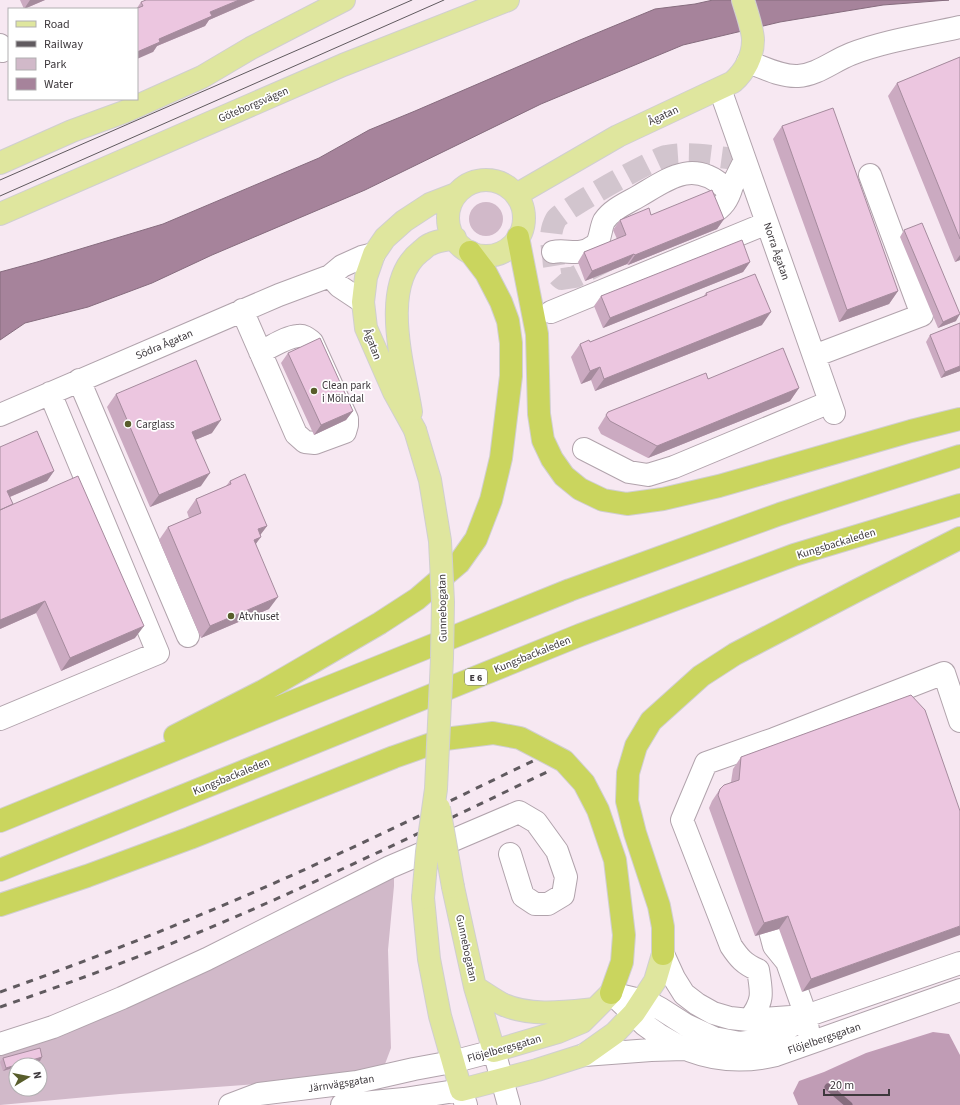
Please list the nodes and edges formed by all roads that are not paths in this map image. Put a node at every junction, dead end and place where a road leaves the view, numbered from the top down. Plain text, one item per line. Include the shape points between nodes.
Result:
1 (344, 0) edge
2 (508, 0) edge
3 (743, 0) edge
4 (960, 27) edge
5 (748, 62) junction
6 (720, 89) junction
7 (744, 160) junction
8 (0, 163) edge
9 (870, 175) dead end
10 (732, 186) junction
11 (456, 194) junction
12 (516, 195) junction
13 (0, 214) edge
14 (711, 214) edge
15 (767, 223) junction
16 (518, 237) junction
17 (462, 245) junction
18 (552, 252) dead end
19 (374, 254) junction
20 (330, 276) junction
21 (363, 302) junction
22 (242, 310) junction
23 (551, 312) dead end
24 (260, 352) junction
25 (814, 356) junction
26 (79, 380) junction
27 (400, 388) junction
28 (50, 393) junction
29 (0, 415) edge
30 (960, 419) edge
31 (584, 449) dead end
32 (960, 456) edge
33 (960, 505) edge
34 (960, 538) edge
35 (188, 636) dead end
36 (952, 670) edge
37 (0, 719) edge
38 (960, 721) edge
39 (436, 789) junction
40 (36, 807) junction
41 (0, 821) edge
42 (510, 854) dead end
43 (0, 870) edge
44 (0, 905) edge
45 (663, 954) junction
46 (960, 963) edge
47 (758, 970) junction
48 (475, 987) junction
49 (960, 990) edge
50 (611, 993) junction
51 (638, 1007) junction
52 (596, 1009) junction
53 (806, 1016) junction
54 (748, 1020) junction
55 (0, 1044) edge
56 (810, 1044) junction
57 (685, 1049) junction
58 (494, 1051) junction
59 (584, 1055) junction
60 (452, 1062) junction
61 (502, 1080) junction
62 (464, 1097) edge
63 (230, 1105) edge
64 (342, 1105) edge
65 (509, 1105) edge

1 - 8 main road via 251,48 202,77
2 - 13 main road, Göteborgsvägen via 344,65
3 - 5 main road, Ågatan via 753,39
4 - 5 street via 877,45 804,75 784,75
5 - 6 main road, Ågatan via 733,82
6 - 7 street, Norra Ågatan
6 - 12 main road, Ågatan via 618,136
7 - 10 street
7 - 15 street, Norra Ågatan
9 - 25 street via 922,315
10 - 14 street via 725,203
10 - 18 street via 724,187 704,174 676,176 615,210 604,221 594,246 577,253 560,250
11 - 12 main road, Ågatan via 473,182 488,180 504,184
11 - 17 main road via 450,205 449,229
11 - 19 main road, Ågatan via 430,204 404,221
12 - 16 main road via 523,216
15 - 23 street
15 - 25 street, Norra Ågatan
16 - 17 main road via 511,246 497,254 480,255
16 - 30 highway via 537,334 539,414 544,440 552,459 564,476 580,489 603,500 627,504 663,499 719,486
17 - 27 main road, Gunnebogatan via 430,244 413,257 401,278 396,303
17 - 40 highway via 486,273 504,308 508,321 511,376 501,458 491,500 476,539 459,563 398,611 264,691
19 - 20 street, Södra Ågatan via 342,266
19 - 21 main road, Ågatan via 366,277
20 - 21 street via 339,286
20 - 22 street, Södra Ågatan
21 - 27 main road, Ågatan via 366,328
22 - 24 street
22 - 26 street, Södra Ågatan
24 - 24 street via 296,434 305,442 315,443 345,432 347,419 312,342 299,335
25 - 31 street, Norra Ågatan via 832,407 648,475 629,472
26 - 28 street, Södra Ågatan
26 - 35 street
27 - 39 main road, Gunnebogatan, bridge via 430,480 440,548 443,602
28 - 29 street, Södra Ågatan
28 - 37 street via 158,653
32 - 40 highway via 780,514 570,590
33 - 43 highway, Kungsbackaleden / E 6 via 794,556 580,635
34 - 45 highway via 735,654 701,676 651,721 636,746 630,766 627,801 659,906 663,927
36 - 38 street
36 - 47 street via 776,746 706,763 682,820 731,946 747,965
39 - 48 main road, Gunnebogatan, bridge via 453,887
39 - 60 main road, Gunnebogatan, bridge via 426,852 424,898 429,959
40 - 41 highway
42 - 55 street via 523,896 535,904 548,904 563,894 566,877 556,851 536,822 518,812 390,867 207,959 122,998 53,1027
44 - 50 highway via 183,841 445,739 493,733 520,738 564,760 584,783 598,810 615,860 624,935 622,962
45 - 51 main road, Flöjelbergsgatan via 655,981
45 - 54 street, Flöjelbergsgatan via 684,994 713,1012 730,1018
46 - 53 street, Flöjelbergsgatan
47 - 53 street via 770,958 772,938 787,962
47 - 54 street via 760,1000 758,1008
48 - 52 main road via 503,1004 525,1011 563,1012
48 - 58 main road, Gunnebogatan
49 - 56 street, Flöjelbergsgatan
50 - 51 street, Flöjelbergsgatan
50 - 52 main road, Flöjelbergsgatan
51 - 53 street, Flöjelbergsgatan via 648,1002 714,1038 740,1043 762,1040 782,1032
51 - 57 street, Flöjelbergsgatan via 645,1024
51 - 59 main road, Flöjelbergsgatan via 615,1033
52 - 58 main road, Flöjelbergsgatan via 582,1022 558,1032
53 - 54 street, Flöjelbergsgatan
53 - 56 street
56 - 57 street, Flöjelbergsgatan via 759,1059 735,1061 713,1059
57 - 59 street, Flöjelbergsgatan
58 - 60 street, Flöjelbergsgatan
58 - 61 street, Gunnebogatan
59 - 61 main road, Flöjelbergsgatan
60 - 62 main road, Gunnebogatan
60 - 63 street, Järnvägsgatan via 357,1082 259,1094
61 - 62 main road, Flöjelbergsgatan
61 - 65 street, Gunnebogatan
62 - 64 street, Järnvägsgatan

